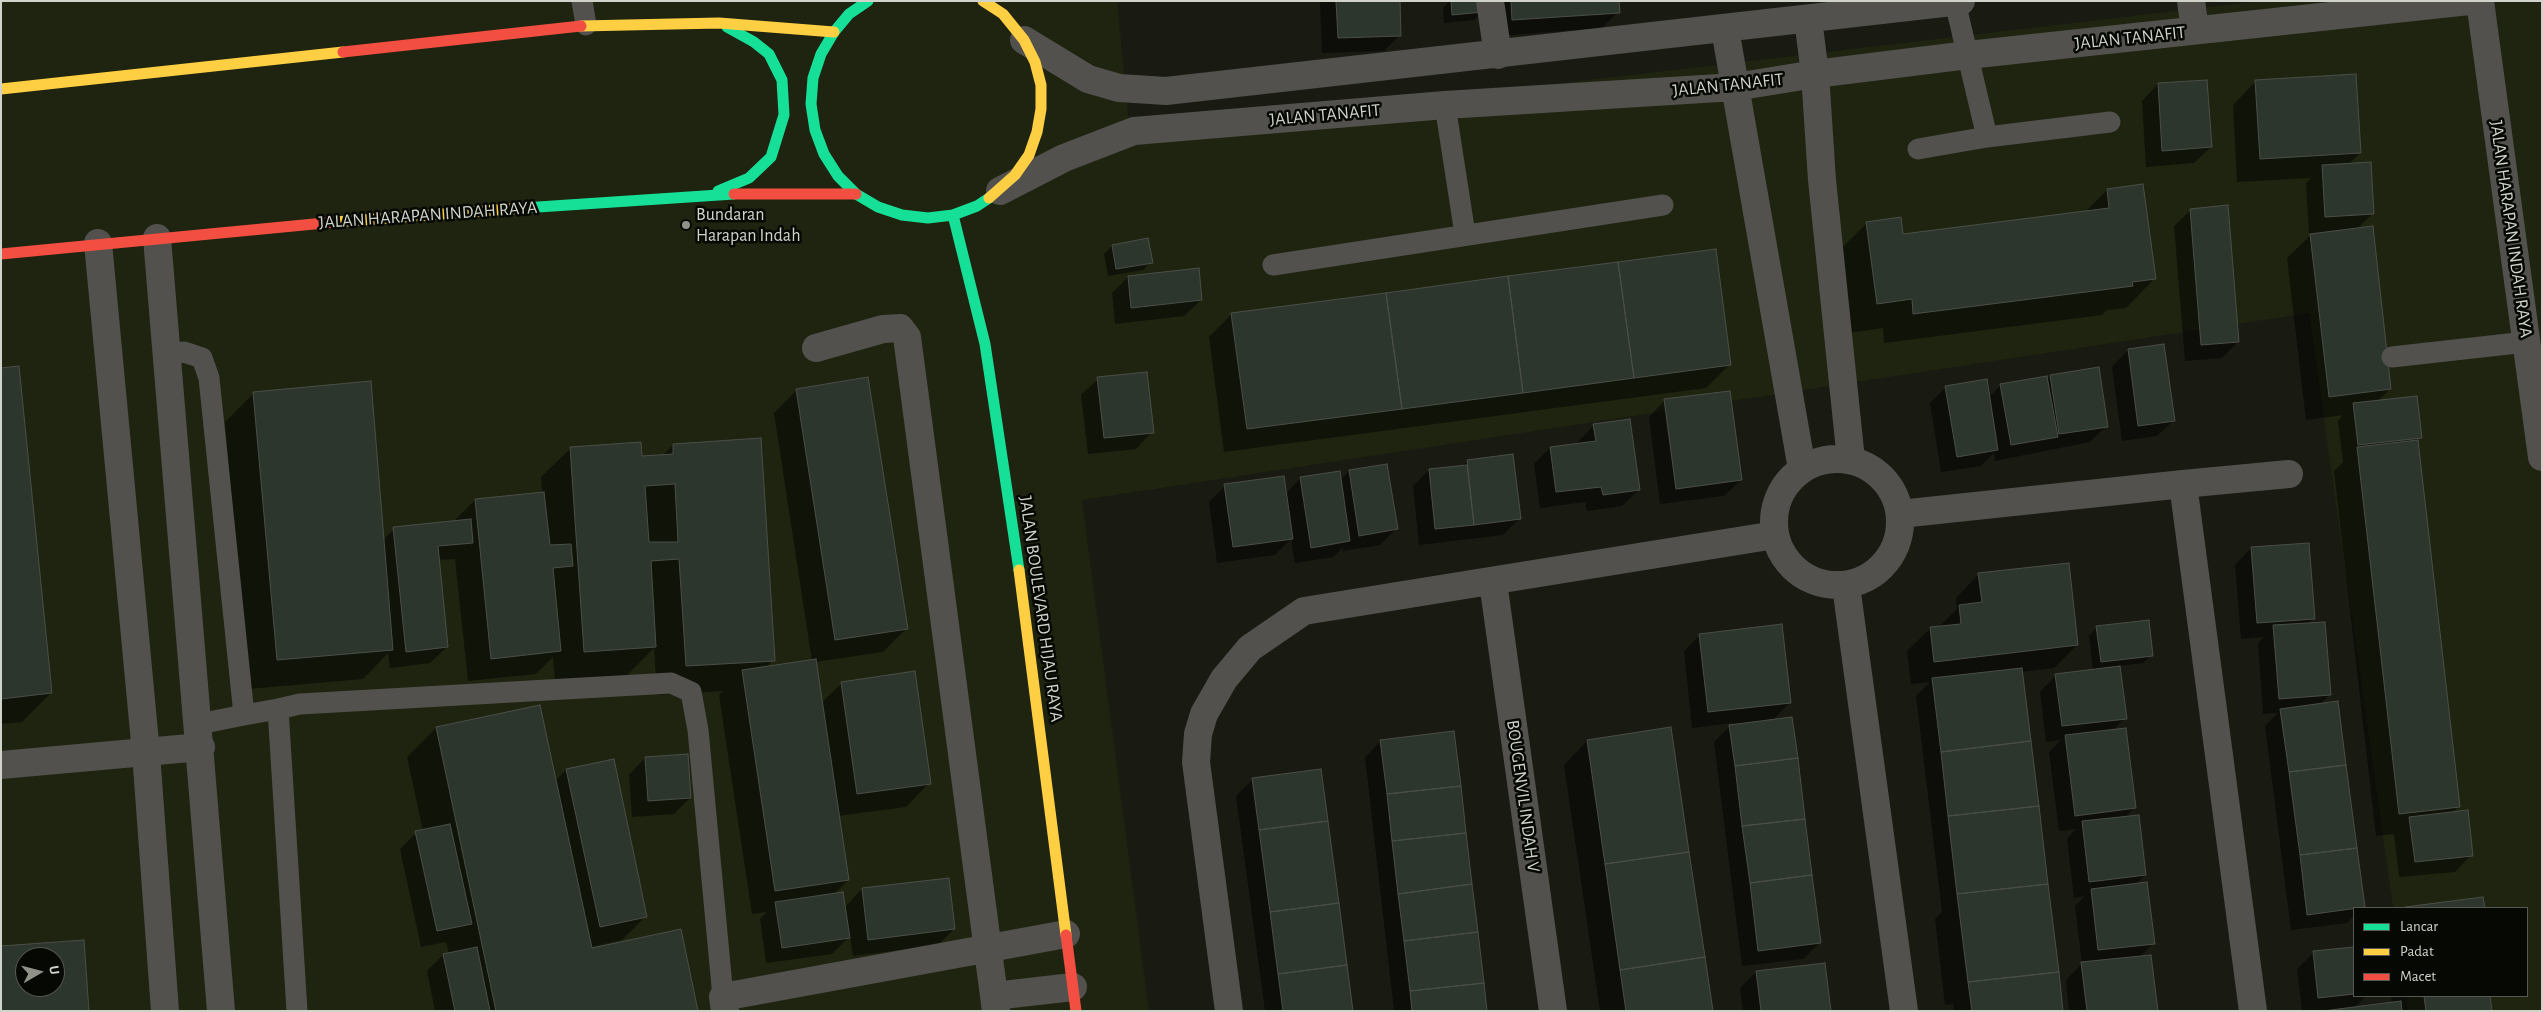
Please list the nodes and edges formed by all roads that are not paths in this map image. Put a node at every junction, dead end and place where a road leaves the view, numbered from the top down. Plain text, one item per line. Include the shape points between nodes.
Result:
1 (582, 1) edge
2 (868, 1) edge
3 (983, 1) edge
4 (1490, 1) edge
5 (2191, 1) edge
6 (2469, 1) edge
7 (2480, 1) edge
8 (1958, 2) edge
9 (1808, 18) junction
10 (719, 23) junction
11 (586, 25) junction
12 (1726, 30) junction
13 (2195, 30) junction
14 (834, 32) junction
15 (1024, 40) junction
16 (1498, 54) junction
17 (1968, 55) junction
18 (1815, 74) junction
19 (1, 88) edge
20 (1735, 88) junction
21 (1445, 105) junction
22 (2110, 122) dead end
23 (1987, 137) junction
24 (1918, 149) dead end
25 (998, 192) junction
26 (709, 194) junction
27 (856, 194) junction
28 (1663, 205) dead end
29 (953, 215) junction
30 (1465, 234) junction
31 (156, 238) junction
32 (98, 243) junction
33 (1, 254) edge
34 (1273, 265) dead end
35 (2526, 342) junction
36 (816, 348) dead end
37 (167, 354) junction
38 (2392, 357) dead end
39 (2542, 457) edge
40 (1851, 460) junction
41 (1802, 469) junction
42 (2290, 474) dead end
43 (2183, 484) junction
44 (1900, 514) junction
45 (1774, 536) junction
46 (1493, 582) junction
47 (1846, 586) junction
48 (278, 709) junction
49 (244, 715) junction
50 (200, 736) junction
51 (146, 753) junction
52 (1, 765) edge
53 (1066, 934) junction
54 (988, 948) junction
55 (1075, 999) edge
56 (995, 1003) edge
57 (724, 1004) edge
58 (165, 1011) edge
59 (221, 1011) edge
60 (297, 1011) edge
61 (1229, 1011) edge
62 (1552, 1011) edge
63 (1904, 1011) edge
64 (2253, 1011) edge

1 - 11 lane
2 - 14 street via 850,14
3 - 15 street via 1002,14
4 - 16 street
5 - 13 street
6 - 13 street, JALAN TANAFIT
7 - 35 street, JALAN HARAPAN INDAH RAYA
8 - 9 street
8 - 17 lane
9 - 12 street
9 - 18 street
10 - 11 street
10 - 14 street
10 - 26 street via 769,54 782,80 784,115 771,157 749,178
11 - 19 street
12 - 16 street
12 - 20 street
13 - 17 street, JALAN TANAFIT
14 - 27 street via 821,54 813,78 811,104 815,130 824,154 838,176
15 - 16 street via 1088,79 1119,88 1166,91
15 - 25 street via 1035,62 1041,85 1041,109 1028,155 1016,175
17 - 18 street, JALAN TANAFIT
17 - 23 lane
18 - 20 street, JALAN TANAFIT
18 - 40 street via 1822,180
20 - 21 street, JALAN TANAFIT
20 - 41 street
21 - 25 street, JALAN TANAFIT via 1134,130 1064,158
21 - 30 lane
22 - 23 lane
23 - 24 lane
25 - 29 street via 977,206
26 - 27 street, JALAN HARAPAN INDAH RAYA
26 - 31 street, JALAN HARAPAN INDAH RAYA
27 - 29 street via 902,215 928,218
28 - 30 lane
29 - 53 street, JALAN BOULEVARD HIJAU RAYA via 985,344 1023,600
30 - 34 lane
31 - 32 street, JALAN HARAPAN INDAH RAYA
31 - 37 street
32 - 33 street, JALAN HARAPAN INDAH RAYA
32 - 51 street
35 - 38 lane
35 - 39 street, JALAN HARAPAN INDAH RAYA
36 - 54 street via 883,329 900,328 906,337
37 - 49 lane via 184,352 202,358 209,378
37 - 50 street
40 - 41 street via 1826,459
40 - 44 street via 1874,470 1892,489
41 - 45 street via 1784,486 1774,510
42 - 43 street
43 - 44 street
43 - 64 street
44 - 47 street via 1899,539 1888,561 1870,578
45 - 46 street
45 - 47 street via 1784,558 1801,575 1822,585
46 - 61 street via 1304,611 1250,648 1224,679 1204,714 1198,734 1196,762
46 - 62 street, BOUGENVIL INDAH V
47 - 63 street
48 - 49 lane
48 - 57 lane via 300,704 671,683 691,692 698,730
48 - 60 lane
49 - 50 lane
50 - 51 street
50 - 59 street
51 - 52 street
51 - 58 street
53 - 54 street
53 - 55 street, JALAN BOULEVARD HIJAU RAYA
54 - 56 street
54 - 57 street
55 - 56 street

